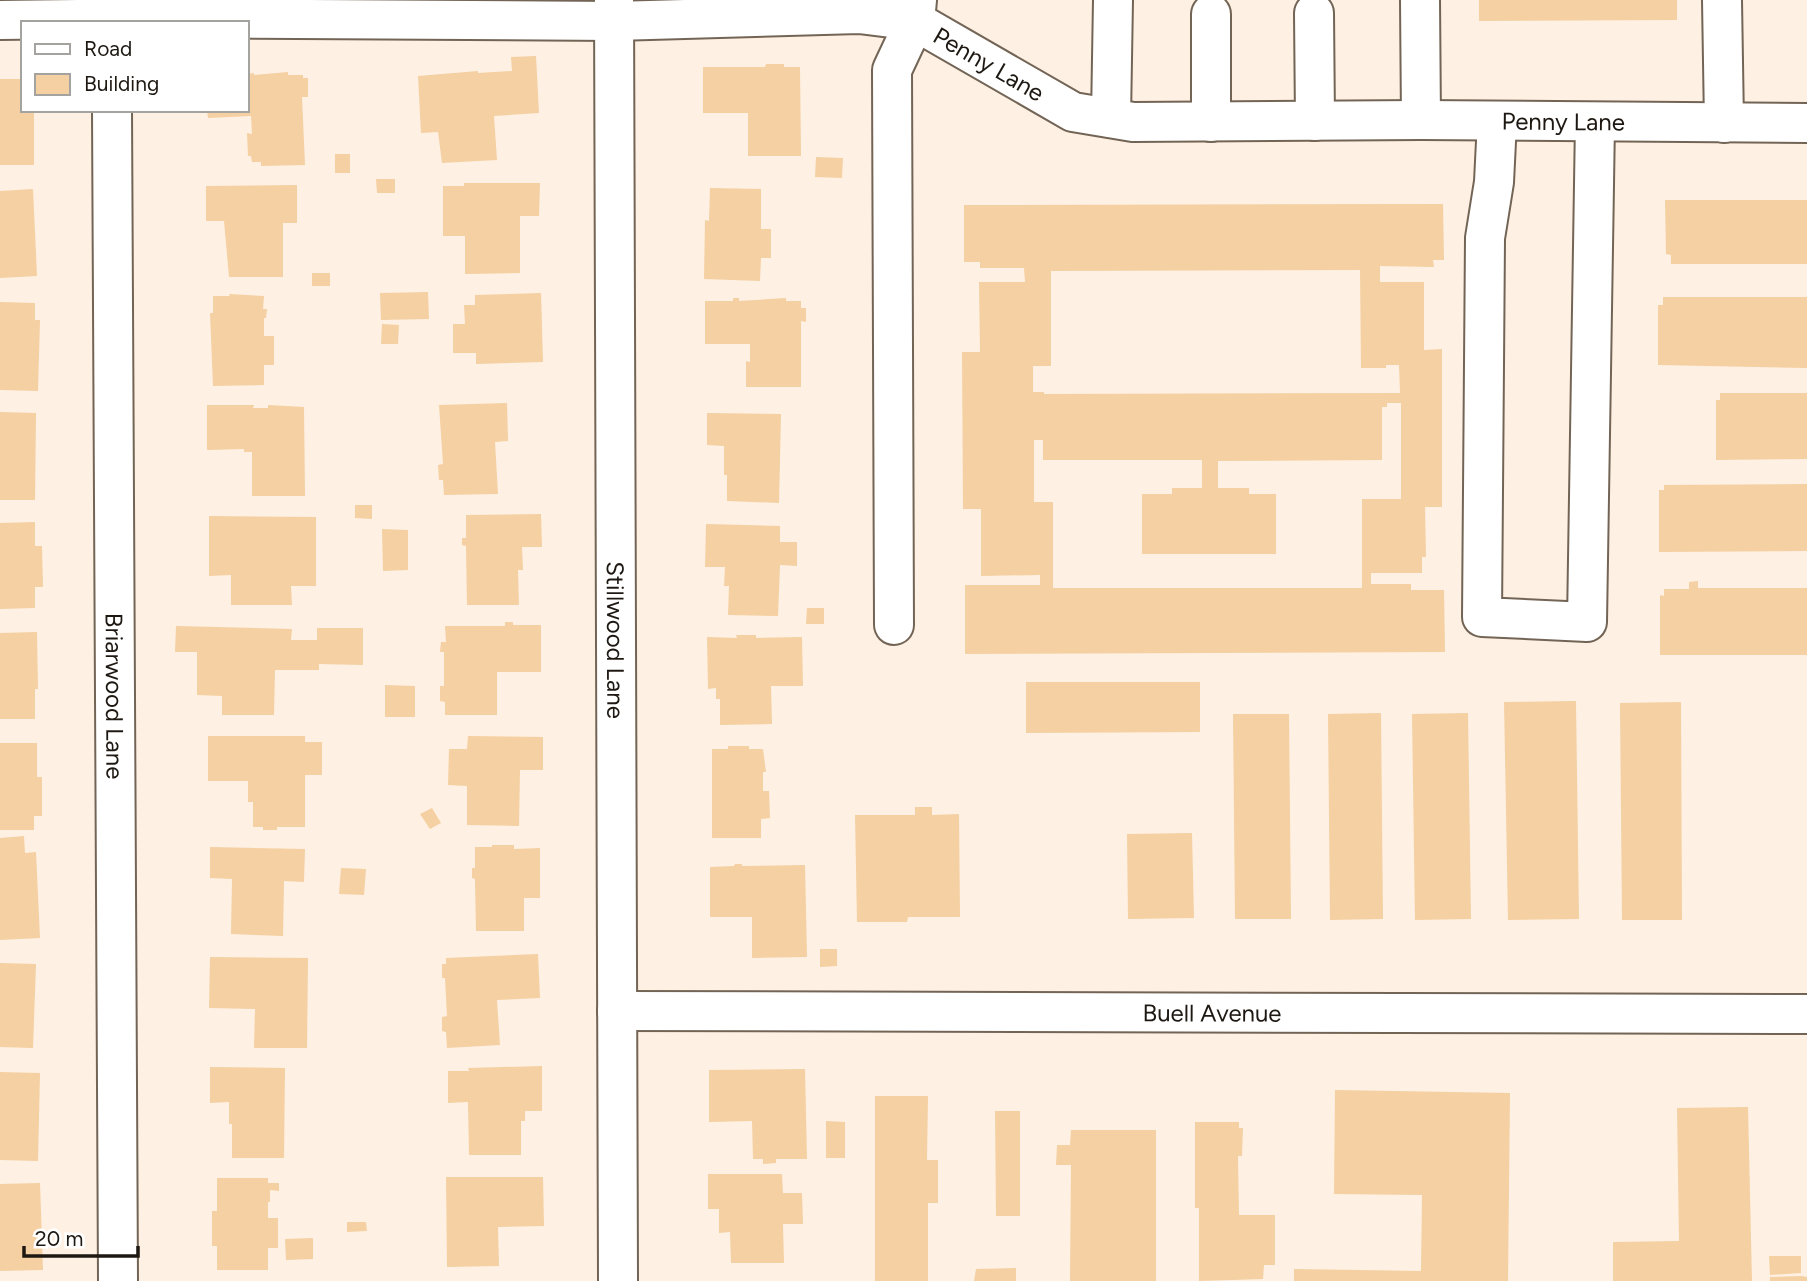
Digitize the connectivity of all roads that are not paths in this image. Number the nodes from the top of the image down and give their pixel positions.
1 (1113, 0) edge
2 (1420, 0) edge
3 (1722, 0) edge
4 (614, 10) edge
5 (916, 10) edge
6 (1314, 13) dead end
7 (112, 14) edge
8 (1211, 14) dead end
9 (0, 20) edge
10 (112, 112) edge
11 (1111, 118) junction
12 (1421, 120) junction
13 (1315, 121) junction
14 (1497, 121) junction
15 (1211, 122) junction
16 (1595, 122) junction
17 (1724, 122) junction
18 (1807, 123) edge
19 (894, 625) dead end
20 (617, 1011) junction
21 (1807, 1014) edge
22 (118, 1281) edge
23 (618, 1281) edge

1 - 11 street
2 - 12 street
3 - 17 street
4 - 5 street, Penny Lane
4 - 7 street, Penny Lane
4 - 20 street, Stillwood Lane
5 - 11 street, Penny Lane
5 - 19 street
6 - 13 street
7 - 9 street, Penny Lane
8 - 15 street
10 - 22 street, Briarwood Lane
11 - 15 street, Penny Lane
12 - 13 street, Penny Lane
12 - 14 street, Penny Lane
13 - 15 street, Penny Lane
14 - 16 street, Penny Lane
14 - 16 street
16 - 17 street, Penny Lane
17 - 18 street, Penny Lane
20 - 21 street, Buell Avenue
20 - 23 street, Stillwood Lane

